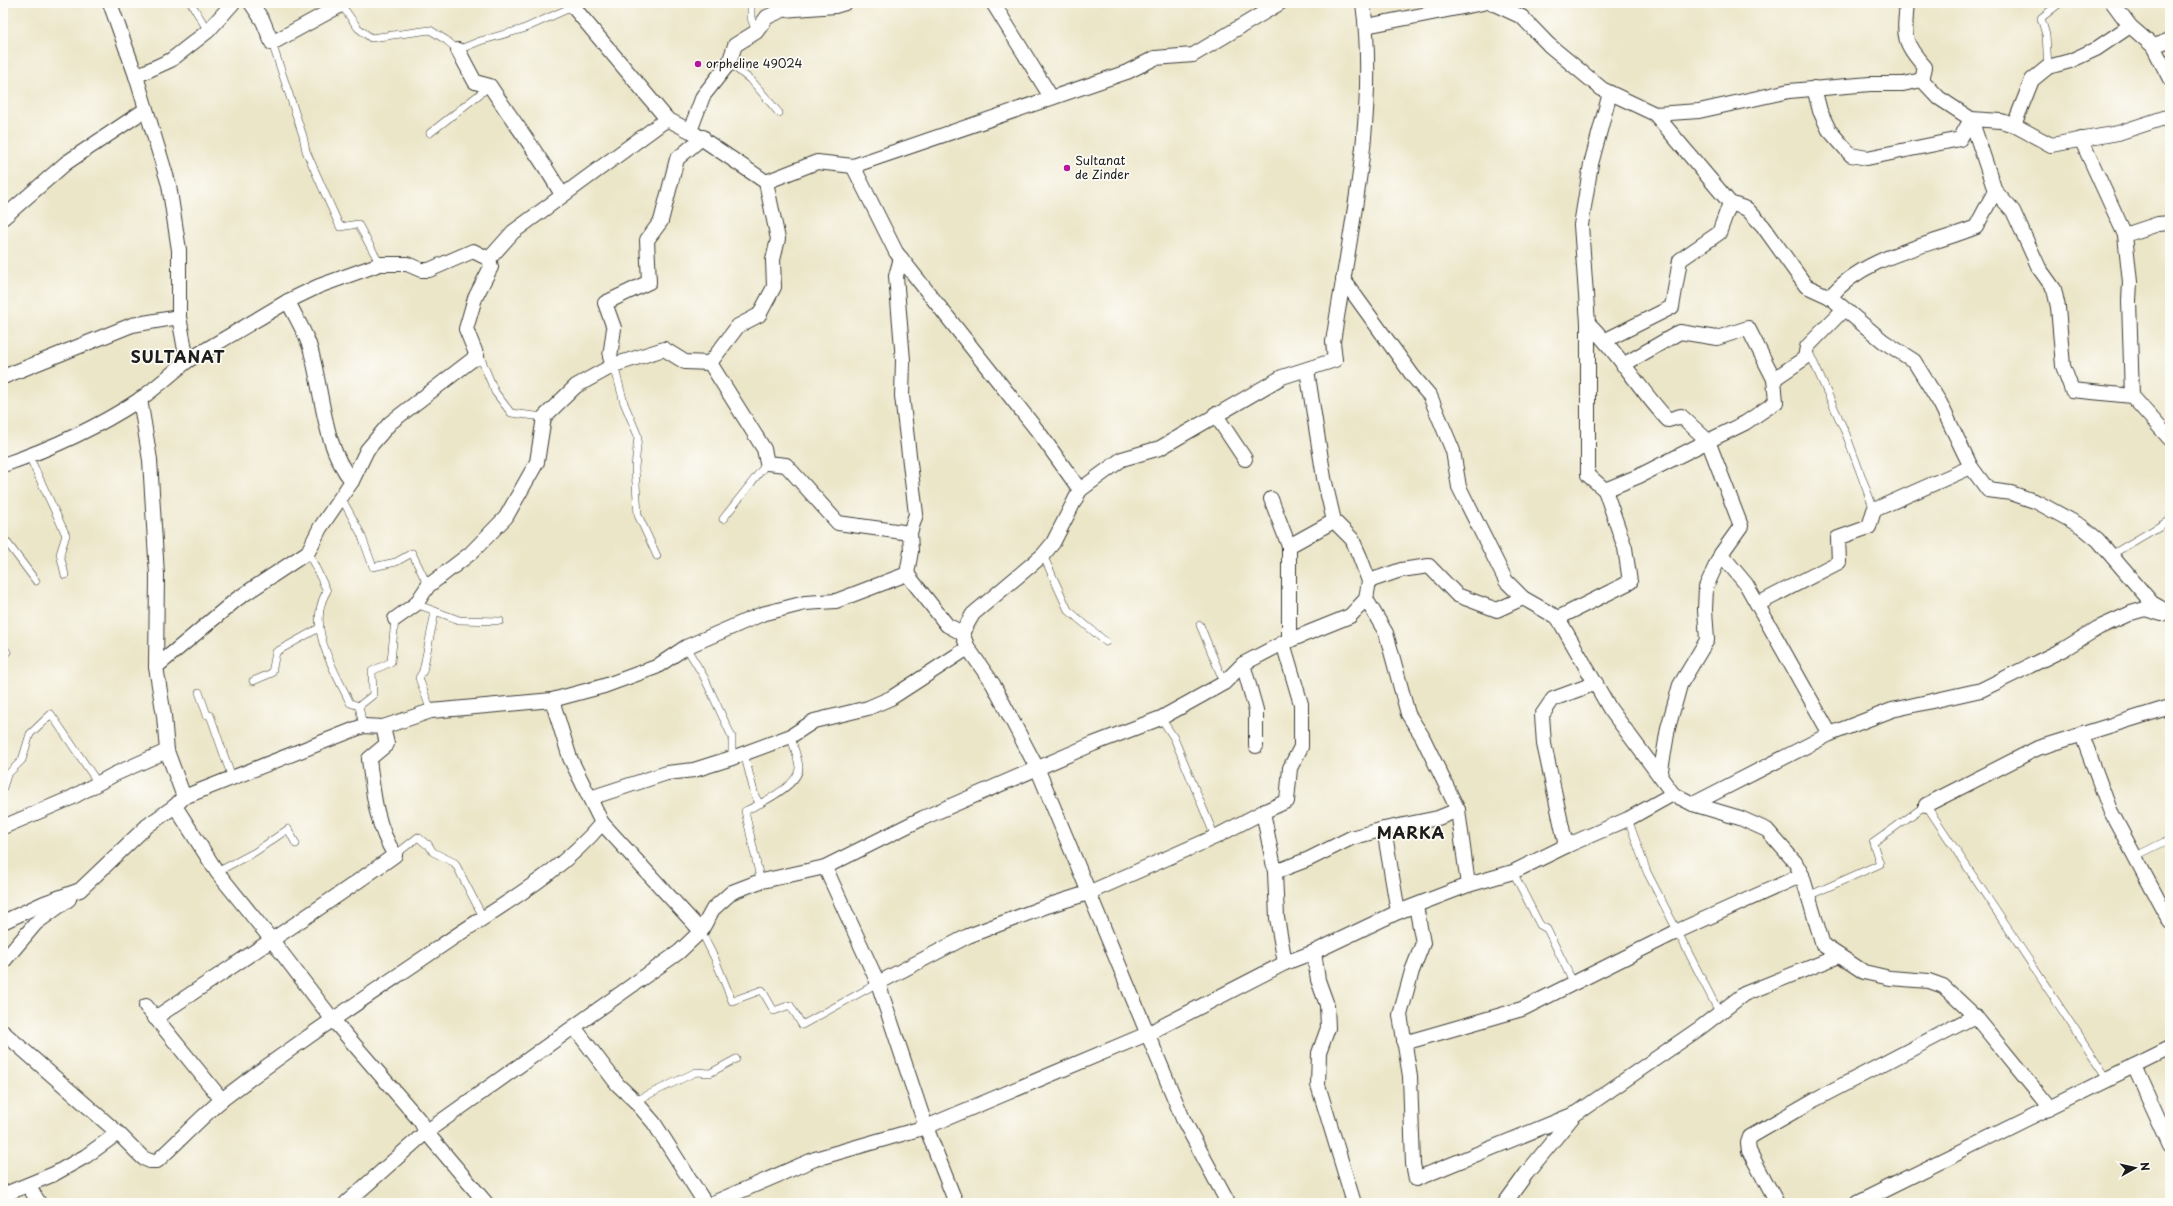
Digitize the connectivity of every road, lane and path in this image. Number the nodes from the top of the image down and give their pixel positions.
1 (110, 3) edge
2 (191, 3) edge
3 (233, 3) edge
4 (251, 3) edge
5 (751, 3) edge
6 (845, 3) edge
7 (993, 3) edge
8 (1280, 3) edge
9 (1363, 3) edge
10 (1483, 3) edge
11 (1492, 3) edge
12 (1907, 3) edge
13 (2060, 3) edge
14 (2113, 3) edge
15 (341, 4) edge
16 (574, 4) edge
17 (1366, 26) junction
18 (2130, 26) junction
19 (208, 30) junction
20 (756, 32) junction
21 (2170, 40) edge
22 (272, 43) junction
23 (2153, 46) junction
24 (458, 50) junction
25 (730, 62) junction
26 (2048, 67) junction
27 (136, 76) junction
28 (2170, 79) edge
29 (1922, 80) junction
30 (490, 86) junction
31 (1814, 88) junction
32 (1610, 93) junction
33 (1051, 97) junction
34 (145, 110) junction
35 (779, 113) dead end
36 (1654, 114) junction
37 (2170, 116) edge
38 (667, 119) junction
39 (1971, 119) junction
40 (2014, 125) junction
41 (690, 131) junction
42 (430, 133) dead end
43 (703, 137) junction
44 (2081, 139) junction
45 (853, 166) junction
46 (766, 182) junction
47 (1995, 191) junction
48 (562, 195) junction
49 (1730, 203) junction
50 (3, 218) edge
51 (2170, 223) edge
52 (2125, 235) junction
53 (901, 258) junction
54 (488, 259) junction
55 (380, 264) junction
56 (1343, 279) junction
57 (1830, 297) junction
58 (288, 301) junction
59 (1844, 309) junction
60 (179, 317) junction
61 (1588, 323) junction
62 (1606, 340) junction
63 (1807, 347) junction
64 (187, 361) junction
65 (467, 363) junction
66 (710, 363) junction
67 (614, 365) junction
68 (1623, 365) junction
69 (1307, 370) junction
70 (3, 377) edge
71 (1774, 379) junction
72 (2132, 396) junction
73 (140, 399) junction
74 (1215, 414) junction
75 (544, 417) junction
76 (2170, 439) edge
77 (1708, 441) junction
78 (29, 456) junction
79 (1245, 459) dead end
80 (767, 463) junction
81 (3, 465) edge
82 (1971, 467) junction
83 (352, 482) junction
84 (1080, 490) junction
85 (1605, 490) junction
86 (341, 497) junction
87 (1270, 499) dead end
88 (1874, 510) junction
89 (723, 519) dead end
90 (2170, 520) edge
91 (1334, 521) junction
92 (910, 533) junction
93 (3, 537) edge
94 (1289, 546) junction
95 (308, 552) junction
96 (1721, 554) junction
97 (1043, 555) junction
98 (2111, 555) junction
99 (657, 556) dead end
100 (907, 574) junction
101 (65, 575) dead end
102 (36, 581) dead end
103 (1369, 581) junction
104 (428, 586) junction
105 (1523, 598) junction
106 (1366, 599) junction
107 (416, 604) junction
108 (1758, 604) junction
109 (435, 612) junction
110 (2170, 615) edge
111 (1558, 618) junction
112 (395, 619) joint
113 (500, 622) dead end
114 (1200, 625) dead end
115 (319, 628) junction
116 (962, 633) junction
117 (1106, 642) dead end
118 (1286, 642) junction
119 (3, 647) edge
120 (686, 647) junction
121 (968, 648) junction
122 (3, 655) edge
123 (1243, 664) junction
124 (156, 667) junction
125 (253, 681) dead end
126 (1224, 683) junction
127 (1596, 683) junction
128 (199, 692) dead end
129 (552, 700) junction
130 (359, 706) junction
131 (2170, 707) edge
132 (431, 711) junction
133 (1161, 718) junction
134 (362, 726) junction
135 (383, 727) junction
136 (1830, 734) junction
137 (2082, 735) junction
138 (790, 736) junction
139 (1256, 746) dead end
140 (167, 751) junction
141 (738, 756) junction
142 (1038, 770) junction
143 (1660, 776) junction
144 (232, 778) junction
145 (98, 783) junction
146 (3, 788) edge
147 (1673, 794) junction
148 (590, 798) junction
149 (179, 801) junction
150 (760, 804) junction
151 (1693, 804) junction
152 (1926, 805) junction
153 (1458, 810) junction
154 (1264, 812) junction
155 (1628, 819) junction
156 (602, 824) junction
157 (3, 827) edge
158 (1384, 828) junction
159 (1215, 837) junction
160 (2170, 839) edge
161 (296, 844) dead end
162 (1566, 846) junction
163 (395, 855) junction
164 (2134, 857) junction
165 (824, 867) junction
166 (217, 872) junction
167 (1275, 872) junction
168 (1513, 872) junction
169 (1802, 875) junction
170 (758, 882) junction
171 (1468, 885) junction
172 (80, 890) junction
173 (1088, 893) junction
174 (1808, 896) junction
175 (1416, 906) junction
176 (1398, 912) junction
177 (483, 917) junction
178 (3, 922) edge
179 (2170, 922) edge
180 (701, 931) junction
181 (1678, 931) junction
182 (271, 939) junction
183 (1314, 952) junction
184 (1839, 956) junction
185 (3, 962) edge
186 (1285, 963) junction
187 (1573, 982) junction
188 (878, 983) junction
189 (146, 1006) dead end
190 (1719, 1012) junction
191 (1975, 1016) junction
192 (155, 1018) junction
193 (333, 1020) junction
194 (574, 1026) junction
195 (3, 1032) edge
196 (1147, 1034) junction
197 (1404, 1043) junction
198 (2170, 1048) edge
199 (736, 1059) dead end
200 (2134, 1066) junction
201 (2108, 1078) junction
202 (222, 1100) junction
203 (635, 1101) junction
204 (2050, 1108) junction
205 (1577, 1112) junction
206 (926, 1127) junction
207 (426, 1132) junction
208 (118, 1133) junction
209 (2170, 1145) edge
210 (28, 1185) junction
211 (3, 1194) edge
212 (39, 1203) edge
213 (346, 1203) edge
214 (486, 1203) edge
215 (705, 1203) edge
216 (713, 1203) edge
217 (956, 1203) edge
218 (1228, 1203) edge
219 (1354, 1203) edge
220 (1505, 1203) edge
221 (1777, 1203) edge
222 (1857, 1203) edge

1 - 27 street
2 - 19 lane
3 - 19 street
4 - 22 street
5 - 20 lane
6 - 20 street
7 - 33 street
8 - 33 street
9 - 17 street
10 - 17 street
11 - 32 street
12 - 29 street
13 - 26 lane
14 - 18 street
15 - 22 street
15 - 24 lane
16 - 24 lane
16 - 38 street
17 - 56 street
18 - 23 street
18 - 26 street
19 - 27 street
20 - 25 street
21 - 23 street
22 - 55 lane
23 - 28 street
24 - 30 street
25 - 35 lane
25 - 41 street
26 - 40 street
27 - 34 street
29 - 31 street
29 - 39 street
30 - 42 lane
30 - 48 street
31 - 36 street
31 - 39 street
32 - 36 street
32 - 61 street
33 - 45 street
34 - 50 street
34 - 60 street
36 - 49 street
37 - 44 street
38 - 41 street
38 - 48 street
39 - 40 street
39 - 47 street
40 - 44 street
41 - 43 street
43 - 46 street
43 - 67 street
44 - 52 street
45 - 46 street
45 - 53 street
46 - 66 street
47 - 57 street
47 - 72 street
48 - 54 street
49 - 57 street
49 - 62 street
51 - 52 street
52 - 72 street
53 - 84 street
53 - 92 street
54 - 55 street
54 - 65 street
55 - 58 street
56 - 69 street
56 - 105 street
57 - 59 street
58 - 64 street
58 - 83 street
59 - 63 street
59 - 82 street
60 - 64 street
60 - 70 street
61 - 62 street
61 - 85 street
62 - 68 street
63 - 71 street
63 - 88 lane
64 - 73 street
65 - 75 lane
65 - 83 street
66 - 67 street
66 - 80 street
67 - 75 street
67 - 99 lane
68 - 71 street
68 - 77 street
69 - 74 street
69 - 91 street
71 - 77 street
72 - 76 street
73 - 78 street
73 - 124 street
74 - 79 street
74 - 84 street
75 - 104 street
77 - 85 street
77 - 96 street
78 - 81 street
78 - 101 lane
80 - 89 lane
80 - 92 street
82 - 88 street
82 - 98 street
83 - 86 street
84 - 97 street
85 - 111 street
86 - 95 street
86 - 104 lane
87 - 94 street
88 - 108 street
90 - 98 lane
91 - 94 street
91 - 103 street
92 - 100 street
93 - 102 lane
94 - 118 street
95 - 115 lane
95 - 124 street
96 - 108 street
96 - 143 street
97 - 116 street
97 - 117 lane
98 - 110 street
100 - 116 street
100 - 120 street
103 - 105 street
103 - 106 street
104 - 107 street
105 - 111 street
106 - 118 street
106 - 153 street
107 - 109 lane
107 - 112 street
108 - 136 street
109 - 113 lane
109 - 132 lane
110 - 136 street
111 - 127 street
112 - 130 lane
114 - 126 lane
115 - 125 lane
115 - 130 lane
116 - 121 street
118 - 123 street
118 - 154 street
119 - 122 lane
120 - 129 street
120 - 141 lane
121 - 138 street
121 - 142 street
123 - 126 street
123 - 139 street
124 - 140 street
126 - 133 street
127 - 143 street
127 - 162 street
128 - 144 lane
129 - 132 street
129 - 148 street
130 - 134 lane
131 - 137 street
132 - 135 street
133 - 142 street
133 - 159 lane
134 - 135 street
134 - 144 street
135 - 163 street
136 - 151 street
137 - 152 street
137 - 164 street
138 - 141 street
138 - 150 lane
140 - 145 street
140 - 149 street
141 - 148 street
141 - 150 lane
142 - 165 street
142 - 173 street
143 - 147 street
144 - 149 street
145 - 146 lane
145 - 157 street
147 - 151 street
147 - 155 street
148 - 156 street
149 - 166 street
149 - 172 street
150 - 170 lane
151 - 169 street
152 - 174 lane
152 - 201 lane
153 - 158 street
153 - 171 street
154 - 159 street
154 - 167 street
155 - 162 street
155 - 181 lane
156 - 177 street
156 - 180 street
158 - 167 street
158 - 176 street
159 - 173 street
160 - 164 lane
161 - 166 lane
162 - 168 street
163 - 177 lane
163 - 182 street
164 - 179 street
165 - 170 street
165 - 188 street
166 - 182 street
167 - 186 street
168 - 171 street
168 - 187 lane
169 - 174 street
169 - 181 street
170 - 180 street
171 - 175 street
172 - 178 street
172 - 185 street
173 - 188 street
173 - 196 street
174 - 184 street
175 - 176 street
175 - 197 street
176 - 183 street
177 - 193 street
180 - 188 lane
180 - 194 street
181 - 187 street
181 - 190 lane
182 - 192 street
182 - 193 street
183 - 186 street
183 - 219 street
184 - 190 street
184 - 191 street
186 - 196 street
187 - 197 street
188 - 206 street
189 - 192 street
190 - 205 street
191 - 204 street
191 - 221 street
192 - 202 street
193 - 202 street
193 - 207 street
194 - 203 street
194 - 207 street
195 - 208 street
196 - 206 street
196 - 218 street
197 - 205 street
198 - 200 street
199 - 203 lane
200 - 201 street
200 - 209 street
201 - 204 street
202 - 208 street
203 - 215 street
204 - 222 street
205 - 220 street
206 - 216 street
206 - 217 street
207 - 213 street
207 - 214 street
208 - 210 street
210 - 211 street
210 - 212 street

